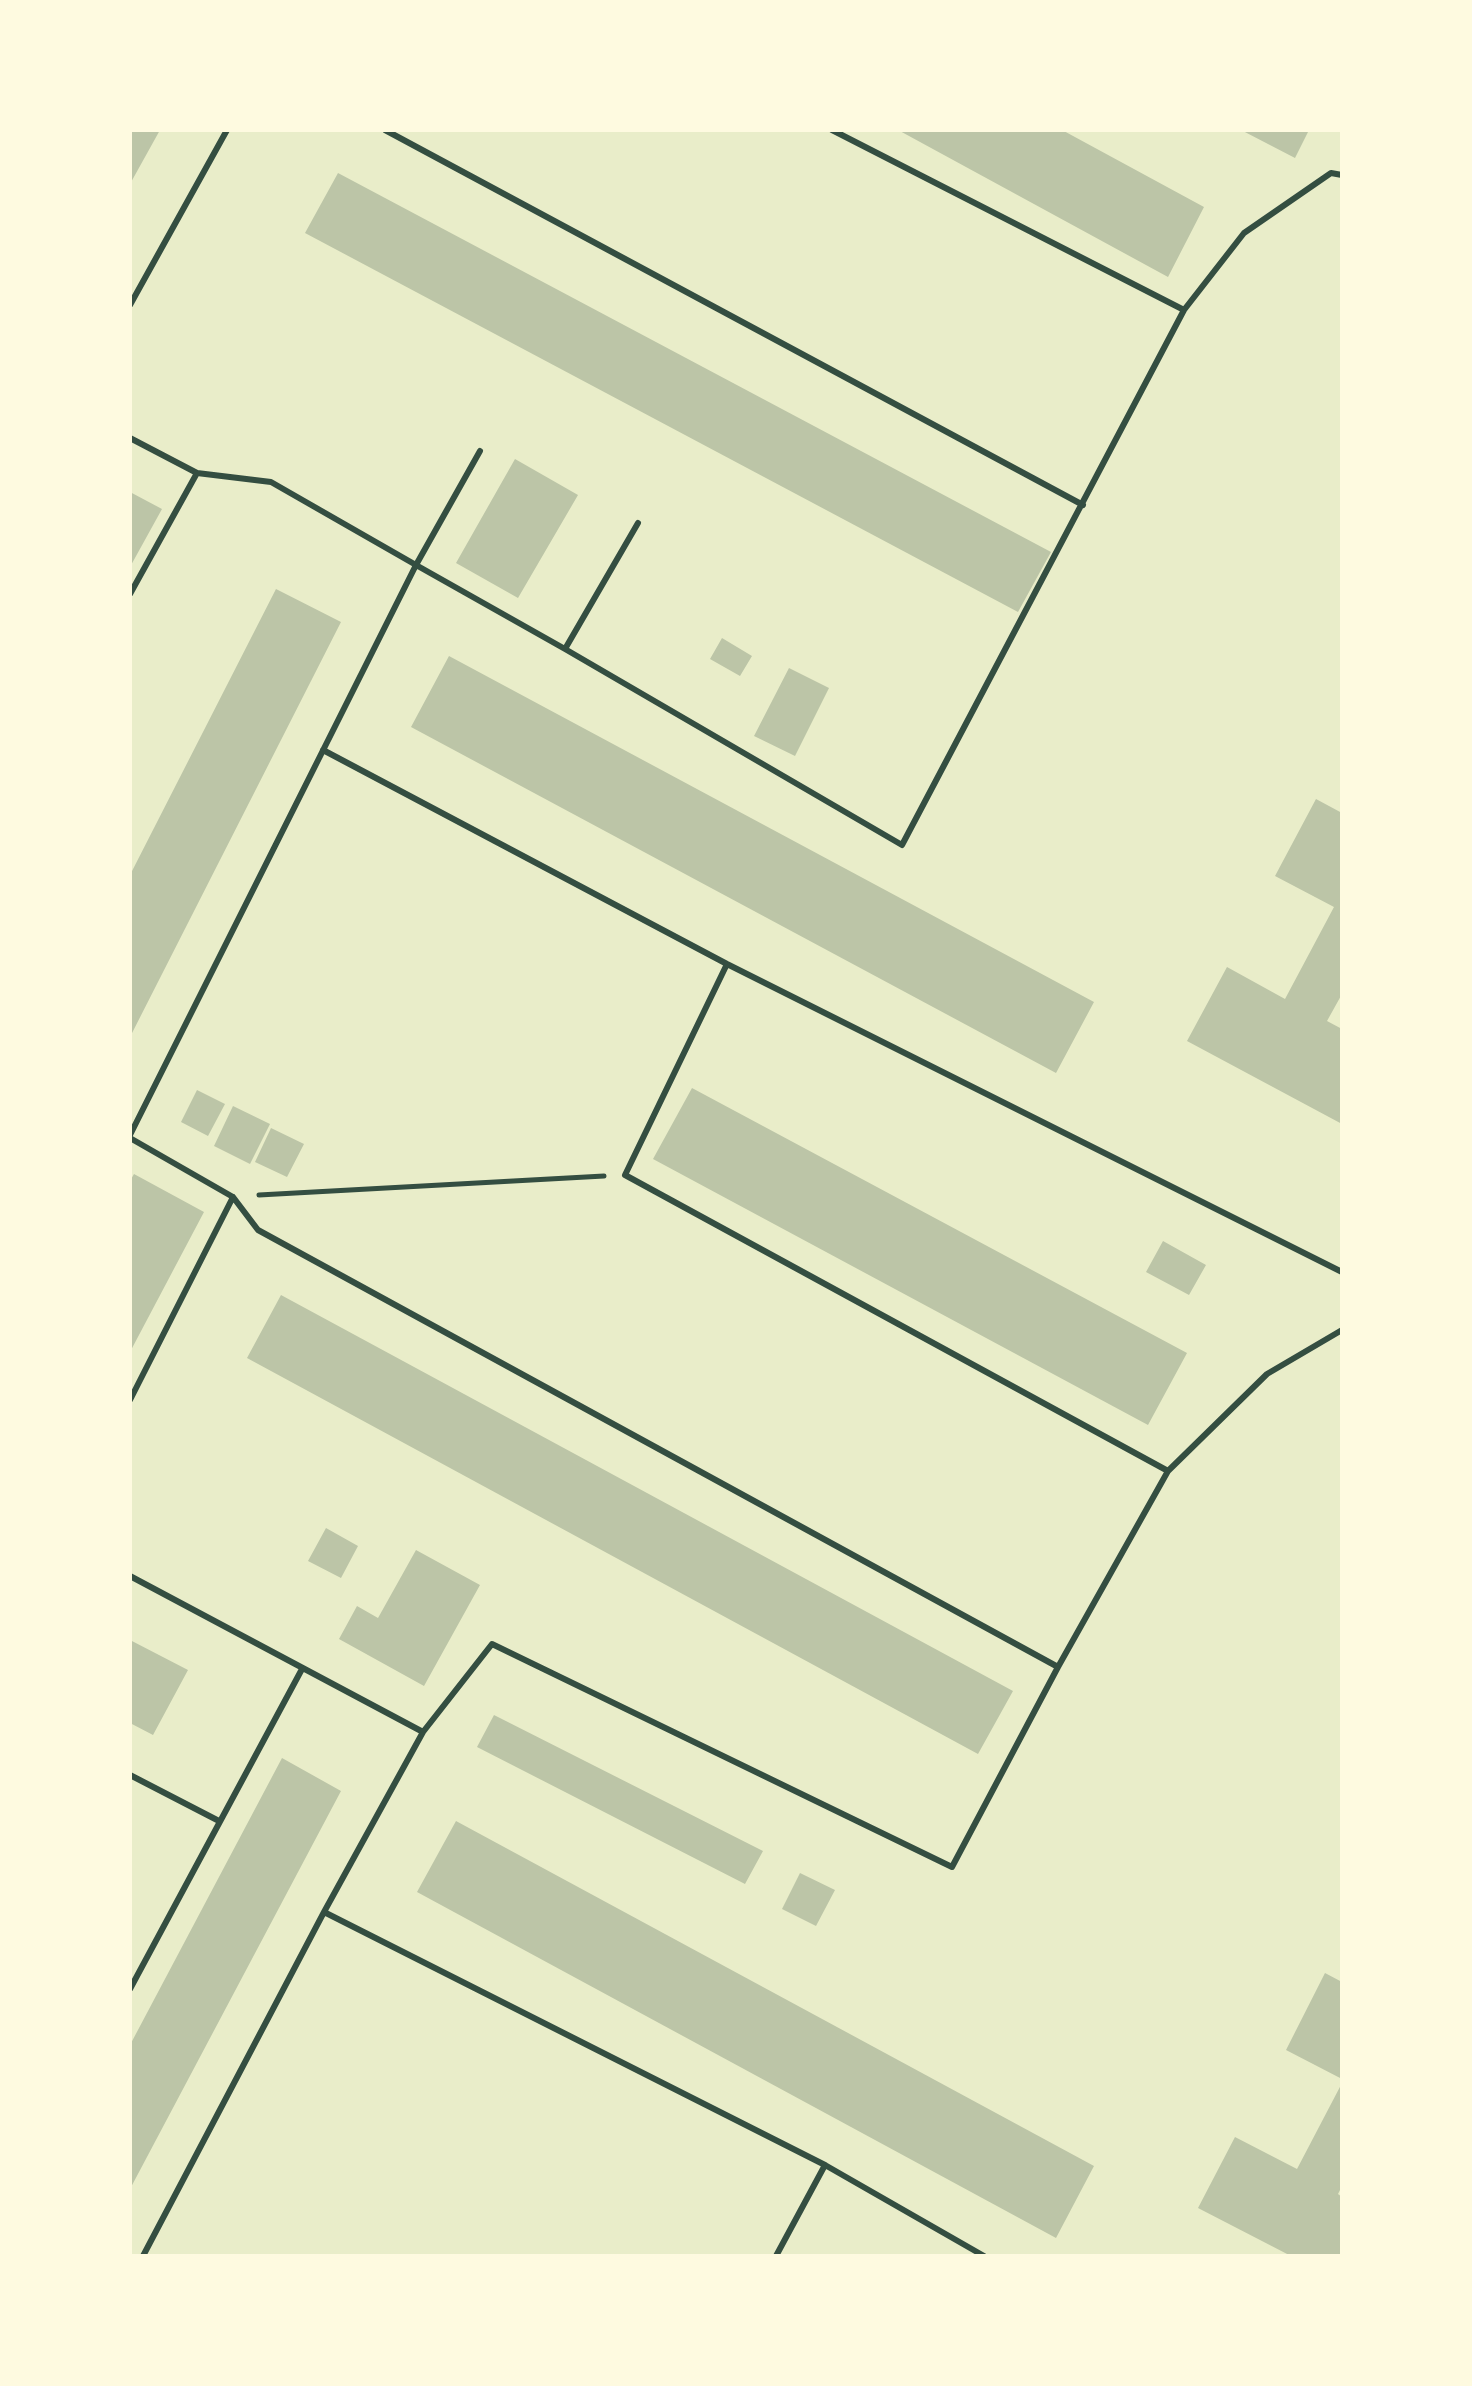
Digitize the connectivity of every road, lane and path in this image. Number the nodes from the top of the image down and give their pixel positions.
1 (227, 130) edge
2 (385, 130) edge
3 (832, 130) edge
4 (1342, 175) edge
5 (130, 305) edge
6 (1184, 310) junction
7 (130, 438) edge
8 (480, 451) dead end
9 (197, 473) junction
10 (1083, 505) junction
11 (638, 523) dead end
12 (416, 565) junction
13 (130, 594) edge
14 (565, 649) junction
15 (323, 750) junction
16 (727, 964) junction
17 (130, 1136) edge
18 (625, 1175) junction
19 (233, 1197) junction
20 (1342, 1272) edge
21 (1342, 1330) edge
22 (130, 1400) edge
23 (1168, 1471) junction
24 (130, 1576) edge
25 (1058, 1667) junction
26 (302, 1669) junction
27 (423, 1732) junction
28 (130, 1775) edge
29 (219, 1821) junction
30 (324, 1912) junction
31 (130, 1989) edge
32 (825, 2165) junction
33 (143, 2256) edge
34 (776, 2256) edge
35 (984, 2256) edge

1 - 5 lane
2 - 10 lane
3 - 6 lane
4 - 6 lane
6 - 10 lane
7 - 9 lane
8 - 12 lane
9 - 12 lane
9 - 13 lane
10 - 14 lane
11 - 14 lane
12 - 14 lane
12 - 15 lane
15 - 16 lane
15 - 17 lane
16 - 18 lane
16 - 20 lane
17 - 19 lane
18 - 19 path
18 - 23 lane
19 - 22 lane
19 - 25 lane
21 - 23 lane
23 - 25 lane
24 - 26 lane
25 - 27 lane
26 - 27 lane
26 - 29 lane
27 - 30 lane
28 - 29 lane
29 - 31 lane
30 - 32 lane
30 - 33 lane
32 - 34 lane
32 - 35 lane

